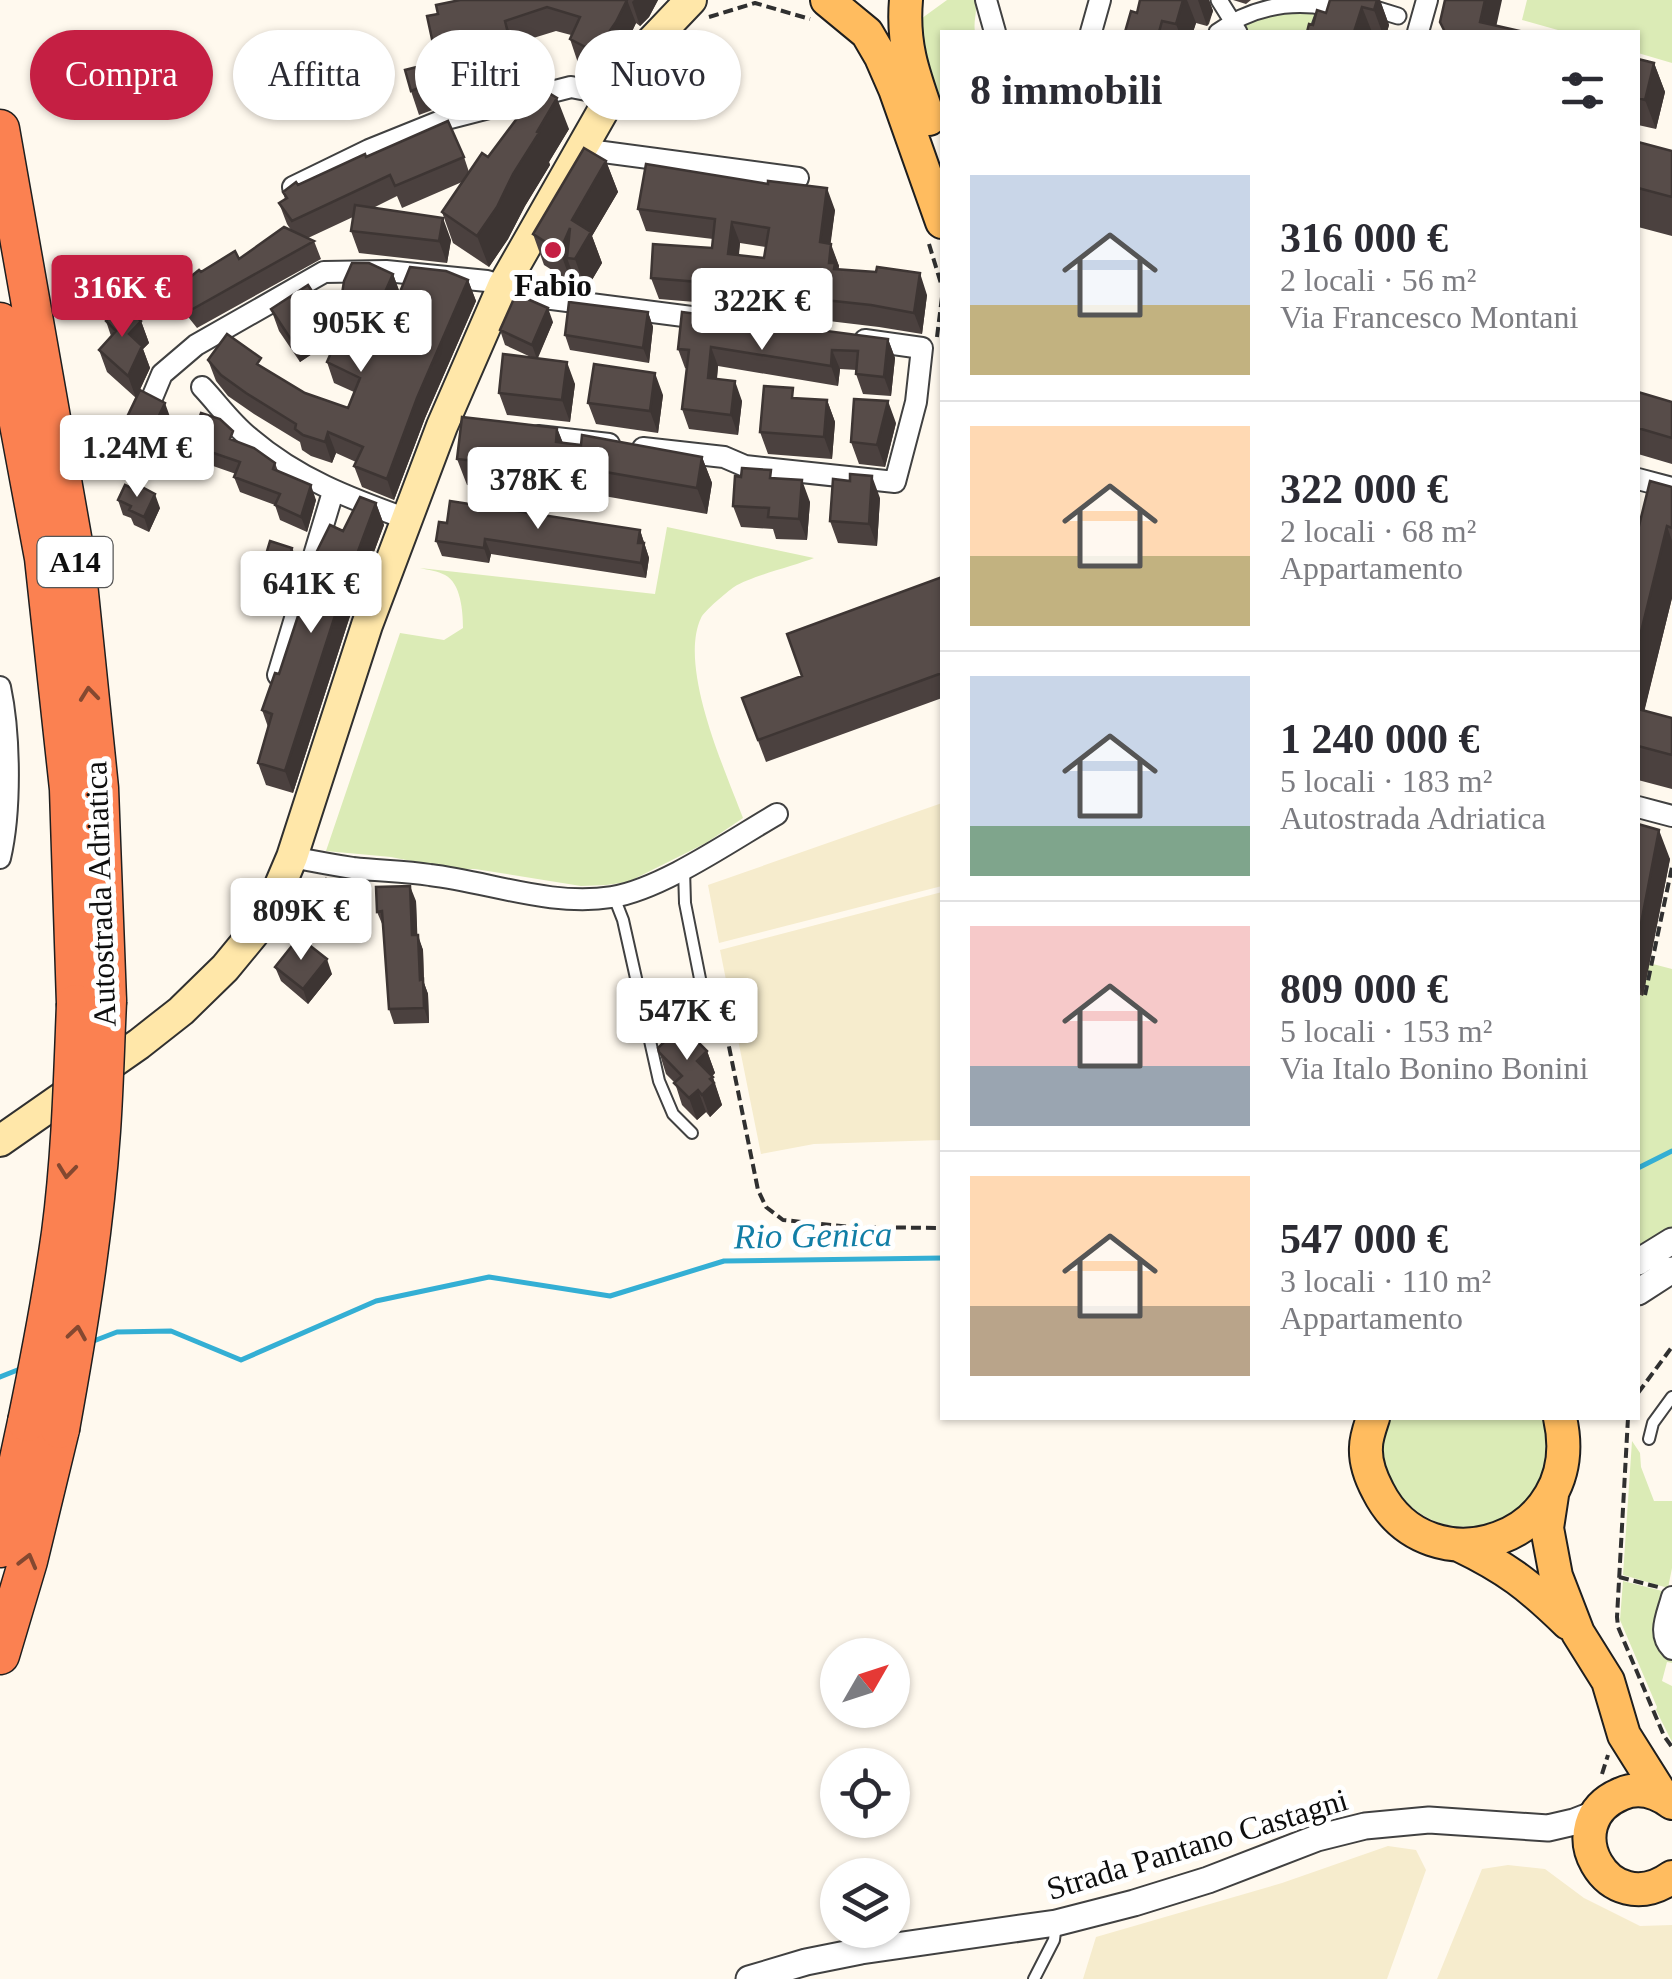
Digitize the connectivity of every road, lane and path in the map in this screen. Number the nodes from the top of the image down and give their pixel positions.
1 (906, 0) edge
2 (986, 0) edge
3 (1100, 0) edge
4 (1220, 0) edge
5 (1426, 0) edge
6 (1338, 2) edge
7 (690, 5) edge
8 (823, 5) edge
9 (1398, 16) dead end
10 (1235, 27) edge
11 (663, 30) edge
12 (995, 30) edge
13 (1092, 30) edge
14 (1319, 30) edge
15 (1418, 30) edge
16 (575, 88) edge
17 (597, 120) edge
18 (0, 129) edge
19 (581, 148) junction
20 (940, 150) edge
21 (798, 178) dead end
22 (293, 188) edge
23 (940, 216) edge
24 (503, 286) junction
25 (940, 313) edge
26 (0, 322) edge
27 (728, 322) edge
28 (844, 337) edge
29 (922, 348) junction
30 (202, 387) dead end
31 (152, 398) edge
32 (517, 434) edge
33 (1640, 480) edge
34 (1672, 488) edge
35 (332, 492) junction
36 (407, 519) junction
37 (278, 675) edge
38 (0, 687) edge
39 (1640, 808) edge
40 (777, 814) dead end
41 (1672, 816) edge
42 (292, 857) junction
43 (0, 858) edge
44 (1672, 867) edge
45 (684, 868) junction
46 (614, 897) junction
47 (1645, 995) dead end
48 (91, 1002) junction
49 (723, 1016) dead end
50 (708, 1018) dead end
51 (692, 1133) dead end
52 (0, 1140) edge
53 (940, 1228) edge
54 (1672, 1241) edge
55 (1640, 1261) edge
56 (1672, 1270) edge
57 (1640, 1291) edge
58 (1672, 1346) edge
59 (1640, 1390) edge
60 (1672, 1396) edge
61 (1372, 1420) edge
62 (1560, 1420) edge
63 (1628, 1420) edge
64 (43, 1425) junction
65 (1649, 1438) dead end
66 (1552, 1495) junction
67 (1459, 1545) junction
68 (0, 1548) edge
69 (1619, 1577) junction
70 (1672, 1594) edge
71 (1578, 1633) junction
72 (1672, 1650) edge
73 (0, 1655) edge
74 (1624, 1735) junction
75 (1672, 1746) edge
76 (1668, 1800) edge
77 (1606, 1804) junction
78 (1548, 1828) junction
79 (1593, 1860) junction
80 (1672, 1877) edge
81 (1056, 1923) junction
82 (749, 1979) edge
83 (1034, 1979) edge

1 - 20 main road
2 - 12 street
3 - 13 street
4 - 10 street
5 - 15 street
6 - 9 street
6 - 10 street
6 - 14 street
7 - 8 path
7 - 11 main road
8 - 23 main road
16 - 22 street
17 - 19 main road
48 -> 18 highway, Autostrada Adriatica / A14
19 - 21 street
19 - 24 main road
24 - 27 street
24 - 31 street
24 - 36 main road
25 - 29 path
26 - 48 highway, Autostrada Adriatica / A14
28 - 29 street
29 - 32 street
30 - 35 street
33 - 34 street
35 - 36 street
35 - 37 street
36 - 42 main road
38 - 43 street
39 - 41 street
40 - 45 street
42 - 46 street
42 - 52 main road
44 - 47 path
45 - 46 street
45 - 50 lane
46 - 51 lane
48 - 64 highway, Autostrada Adriatica / A14, bridge
49 - 53 path
54 - 55 street
56 - 57 street
58 - 59 path
60 - 65 lane
61 - 67 main road
62 - 66 main road
63 - 69 path
64 - 68 highway, Autostrada Adriatica / A14
73 -> 64 highway, Autostrada Adriatica / A14
66 - 67 main road
66 - 71 main road
67 - 71 main road
69 - 70 path
69 - 75 path
70 - 72 street
71 - 74 main road
74 - 76 main road
74 - 77 main road
76 - 77 main road
77 - 78 street, Strada Pantano Castagni
77 - 79 main road
78 - 79 street
78 - 81 street, Strada Pantano Castagni
79 - 80 main road
81 - 82 street, Strada Pantano Castagni
81 - 83 lane

